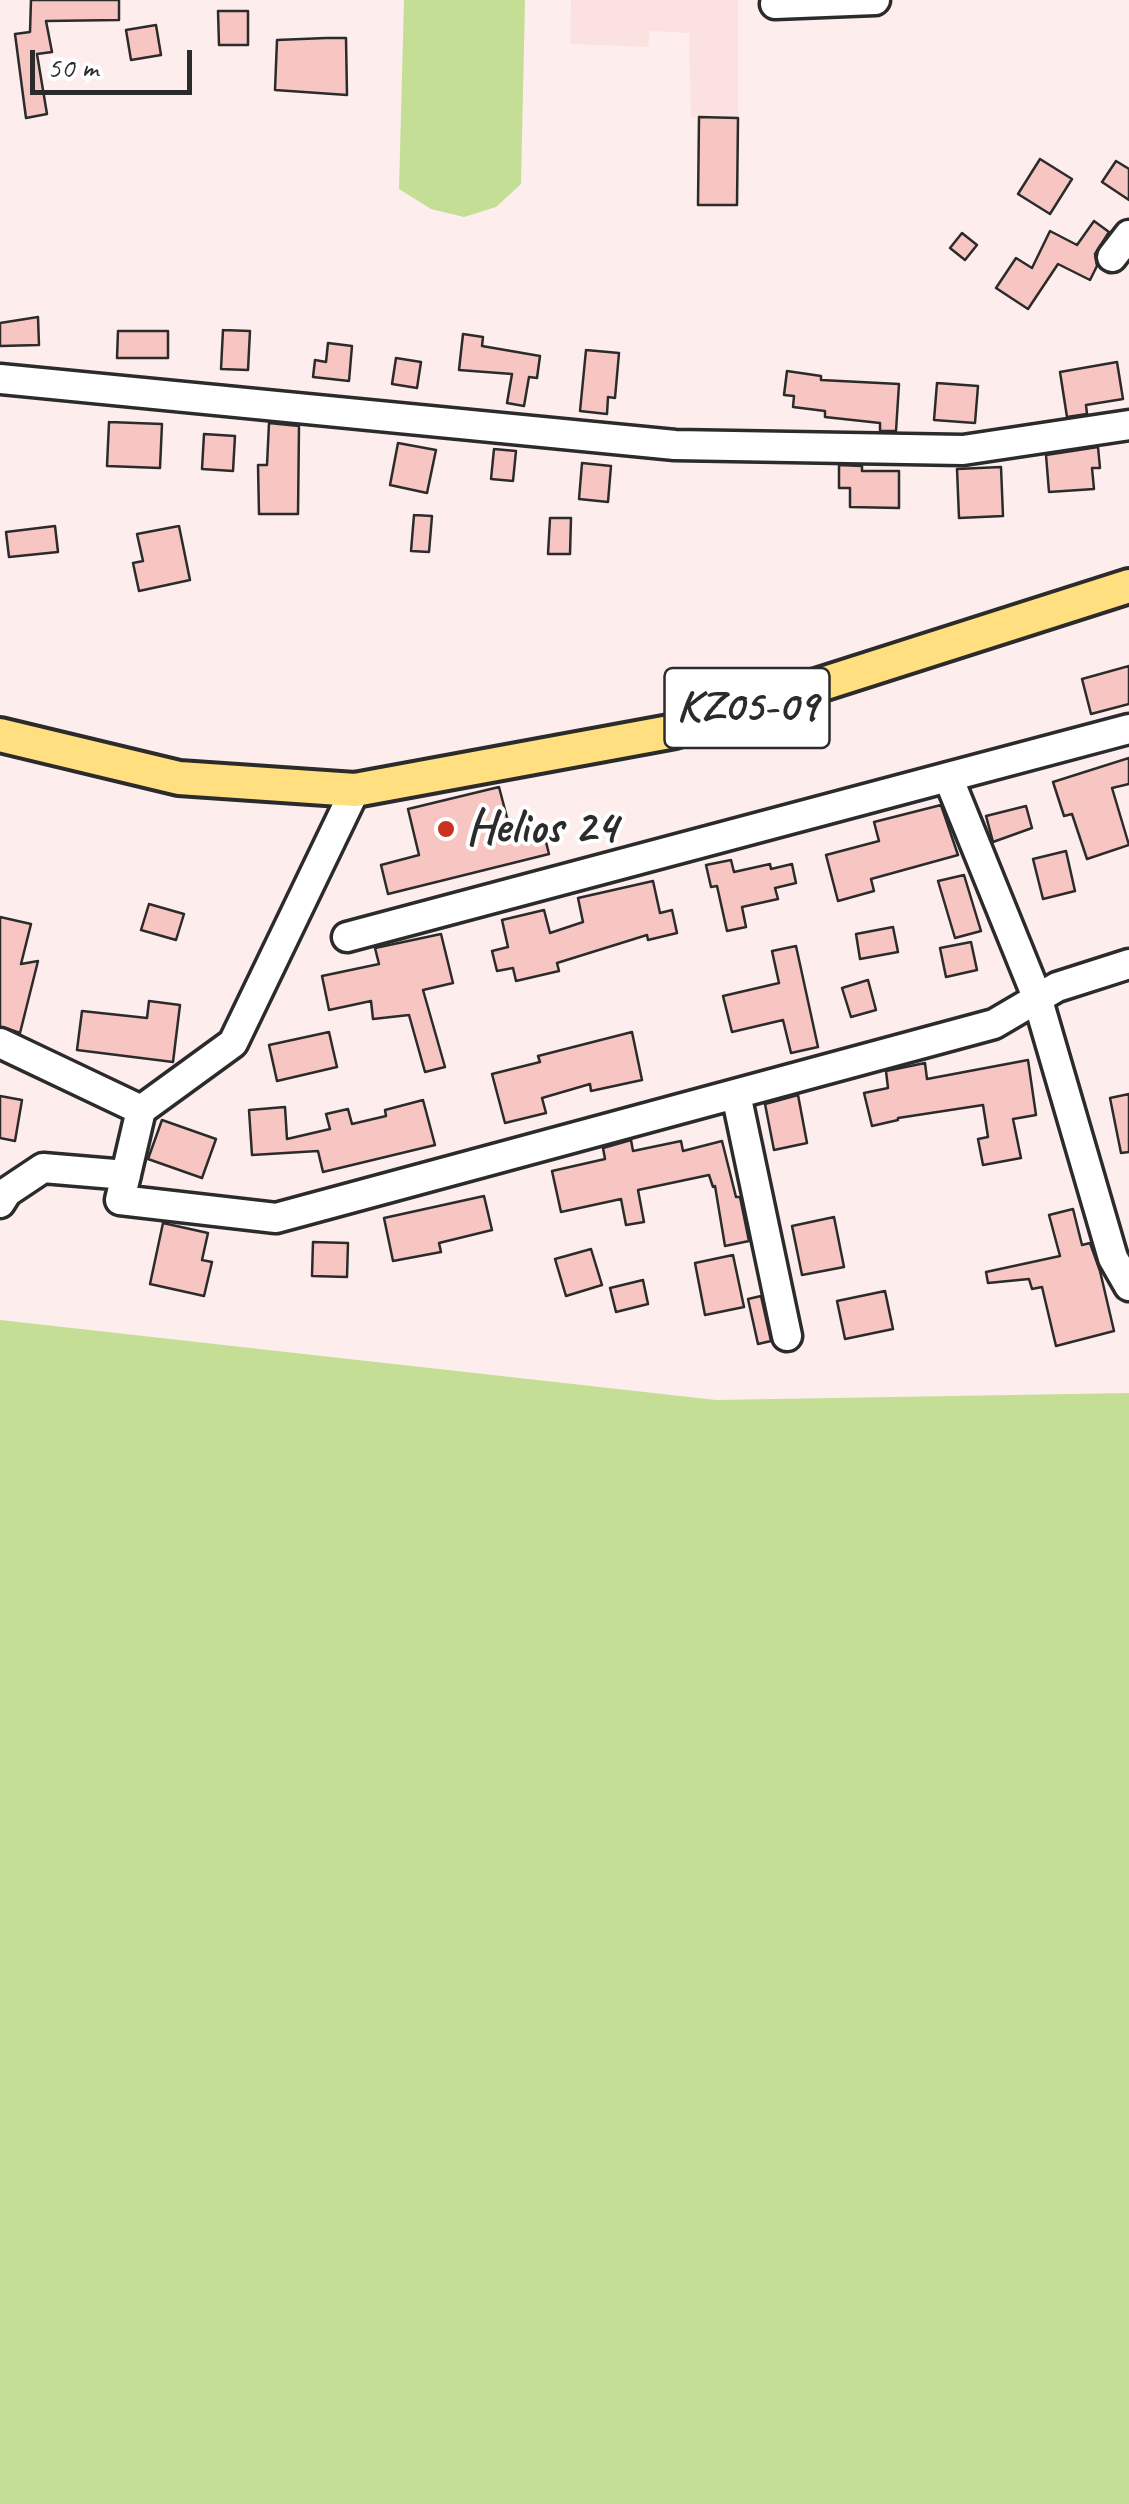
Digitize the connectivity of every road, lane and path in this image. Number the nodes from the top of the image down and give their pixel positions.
1 (875, 0) edge
2 (776, 4) dead end
3 (0, 379) edge
4 (1129, 424) edge
5 (1129, 586) edge
6 (1129, 729) edge
7 (0, 734) edge
8 (948, 777) junction
9 (355, 790) junction
10 (346, 936) dead end
11 (1129, 964) edge
12 (1036, 997) junction
13 (0, 1043) edge
14 (736, 1094) junction
15 (141, 1110) junction
16 (126, 1175) junction
17 (0, 1203) edge
18 (1129, 1286) edge
19 (788, 1336) dead end

1 - 2 street
3 - 4 street
5 - 9 main road, KZ05-09
6 - 8 street
7 - 9 main road, KZ05-09
8 - 10 street
8 - 12 street
9 - 15 street
11 - 12 street
12 - 14 street
12 - 18 street
13 - 15 street
14 - 16 street
14 - 19 street
15 - 16 street
16 - 17 street

